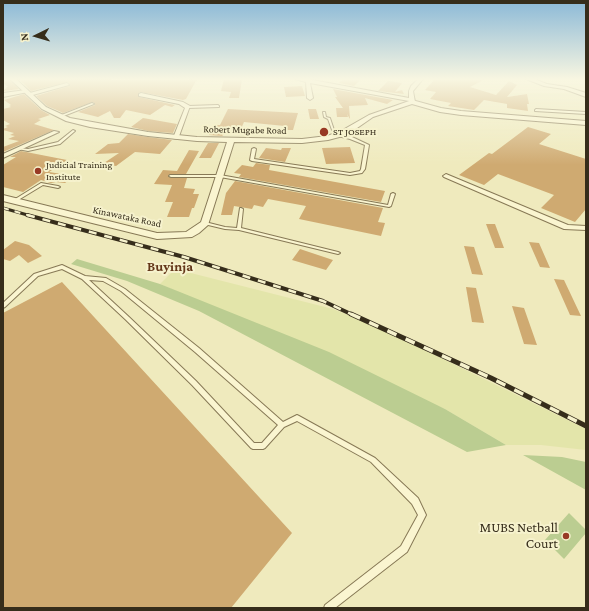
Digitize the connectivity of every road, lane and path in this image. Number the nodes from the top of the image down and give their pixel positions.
1 (188, 107) edge
2 (43, 108) edge
3 (83, 108) edge
4 (394, 108) edge
5 (432, 108) edge
6 (536, 110) dead end
7 (324, 113) dead end
8 (586, 113) edge
9 (60, 116) junction
10 (586, 123) edge
11 (74, 131) dead end
12 (56, 132) dead end
13 (339, 135) junction
14 (176, 138) junction
15 (231, 141) junction
16 (254, 148) dead end
17 (20, 149) junction
18 (3, 156) edge
19 (171, 176) dead end
20 (220, 176) junction
21 (446, 176) dead end
22 (58, 187) dead end
23 (393, 194) dead end
24 (3, 198) edge
25 (14, 201) junction
26 (242, 209) dead end
27 (205, 223) junction
28 (586, 228) edge
29 (239, 229) junction
30 (338, 253) dead end
31 (84, 278) junction
32 (3, 306) edge
33 (282, 425) junction
34 (328, 608) edge

1 - 14 street
2 - 9 street, Robert Mugabe Road
3 - 9 lane
4 - 13 street, Robert Mugabe Road
5 - 10 street
6 - 8 lane
7 - 13 lane
9 - 14 street, Robert Mugabe Road
11 - 17 lane
12 - 17 street
13 - 15 street, Robert Mugabe Road
13 - 16 lane
14 - 15 street, Robert Mugabe Road
15 - 20 street
17 - 18 street
19 - 20 lane
20 - 23 lane
20 - 27 street
21 - 28 street
22 - 25 lane
24 - 25 street, Kinawataka Road
25 - 27 street, Kinawataka Road
26 - 29 lane
27 - 29 lane
29 - 30 lane
31 - 32 lane
31 - 33 lane
31 - 33 lane
33 - 34 lane

